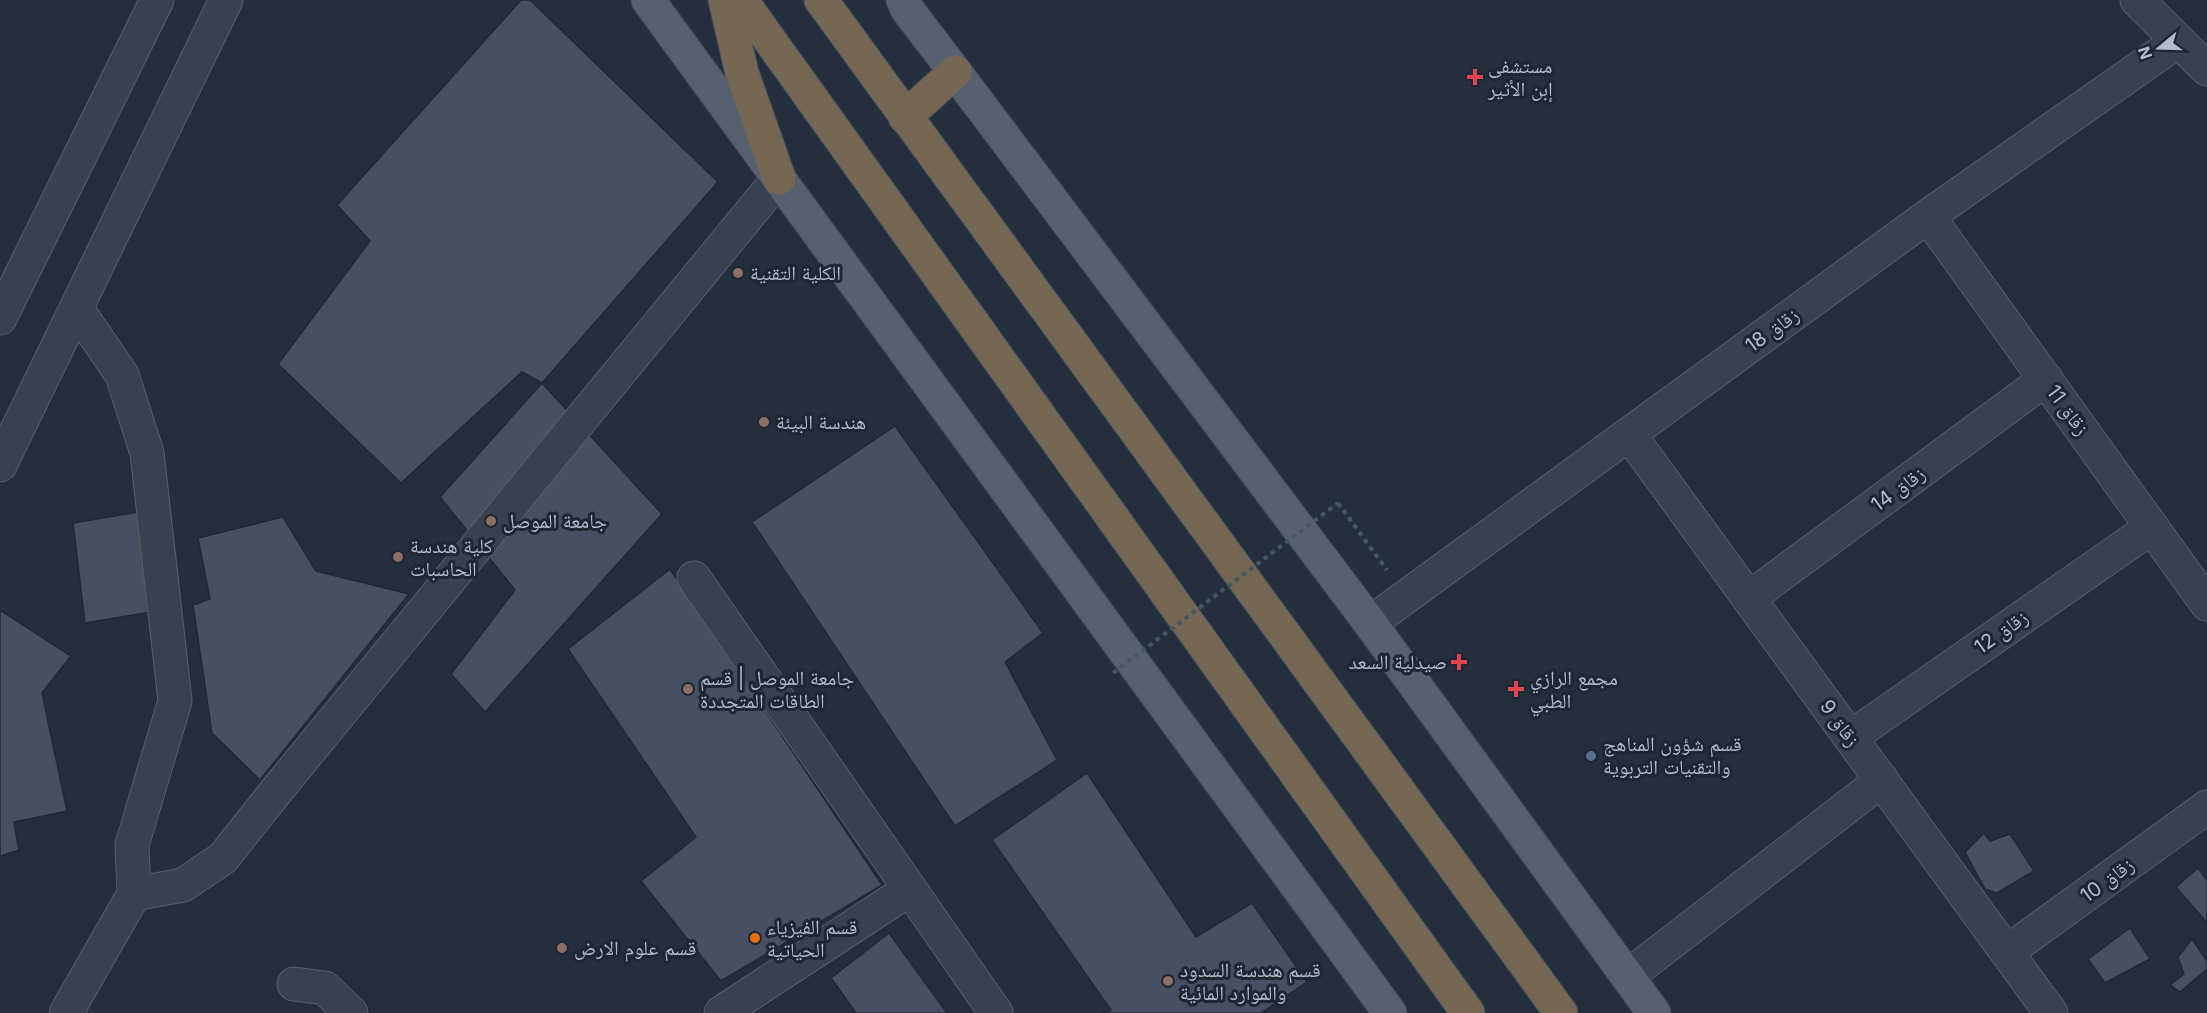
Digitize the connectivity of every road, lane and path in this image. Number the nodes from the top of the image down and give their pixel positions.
1 (157, 0) edge
2 (226, 0) edge
3 (648, 0) edge
4 (725, 0) edge
5 (741, 0) edge
6 (821, 0) edge
7 (2137, 0) edge
8 (906, 3) edge
9 (2178, 41) junction
10 (2207, 69) edge
11 (955, 72) junction
12 (905, 117) junction
13 (779, 178) junction
14 (1928, 216) junction
15 (77, 309) junction
16 (0, 318) edge
17 (2046, 380) junction
18 (1629, 434) junction
19 (0, 465) edge
20 (2152, 527) junction
21 (1377, 557) dead end
22 (694, 578) dead end
23 (1749, 598) junction
24 (2207, 604) edge
25 (1370, 622) junction
26 (1113, 673) dead end
27 (1851, 737) junction
28 (1882, 780) junction
29 (2207, 807) edge
30 (910, 889) junction
31 (134, 894) junction
32 (2007, 952) junction
33 (1628, 976) junction
34 (294, 984) dead end
35 (66, 1013) edge
36 (351, 1013) edge
37 (721, 1013) edge
38 (996, 1013) edge
39 (1390, 1013) edge
40 (1468, 1013) edge
41 (1561, 1013) edge
42 (1654, 1013) edge
43 (2051, 1013) edge

1 - 16 street
2 - 15 street
3 - 13 main road
4 - 13 highway
5 - 40 highway
6 - 12 highway
7 - 9 street
8 - 11 main road
9 - 10 street
9 - 14 street, زقاق 18
11 - 12 highway
11 - 25 main road
12 - 41 highway
13 - 31 street
13 - 39 main road
14 - 17 street, زقاق 11
14 - 18 street, زقاق 18
15 - 19 street
15 - 31 street
17 - 20 street, زقاق 11
17 - 23 street, زقاق 14
18 - 23 street, زقاق 9
18 - 25 street, زقاق 18
20 - 24 street, زقاق 11
20 - 27 street, زقاق 12
21 - 26 path, bridge
22 - 30 street
23 - 27 street, زقاق 9
25 - 33 main road
27 - 28 street, زقاق 9
28 - 32 street, زقاق 9
28 - 33 street
29 - 32 street, زقاق 10
30 - 37 street
30 - 38 street
31 - 35 street
32 - 43 street, زقاق 9
33 - 42 main road
34 - 36 street

